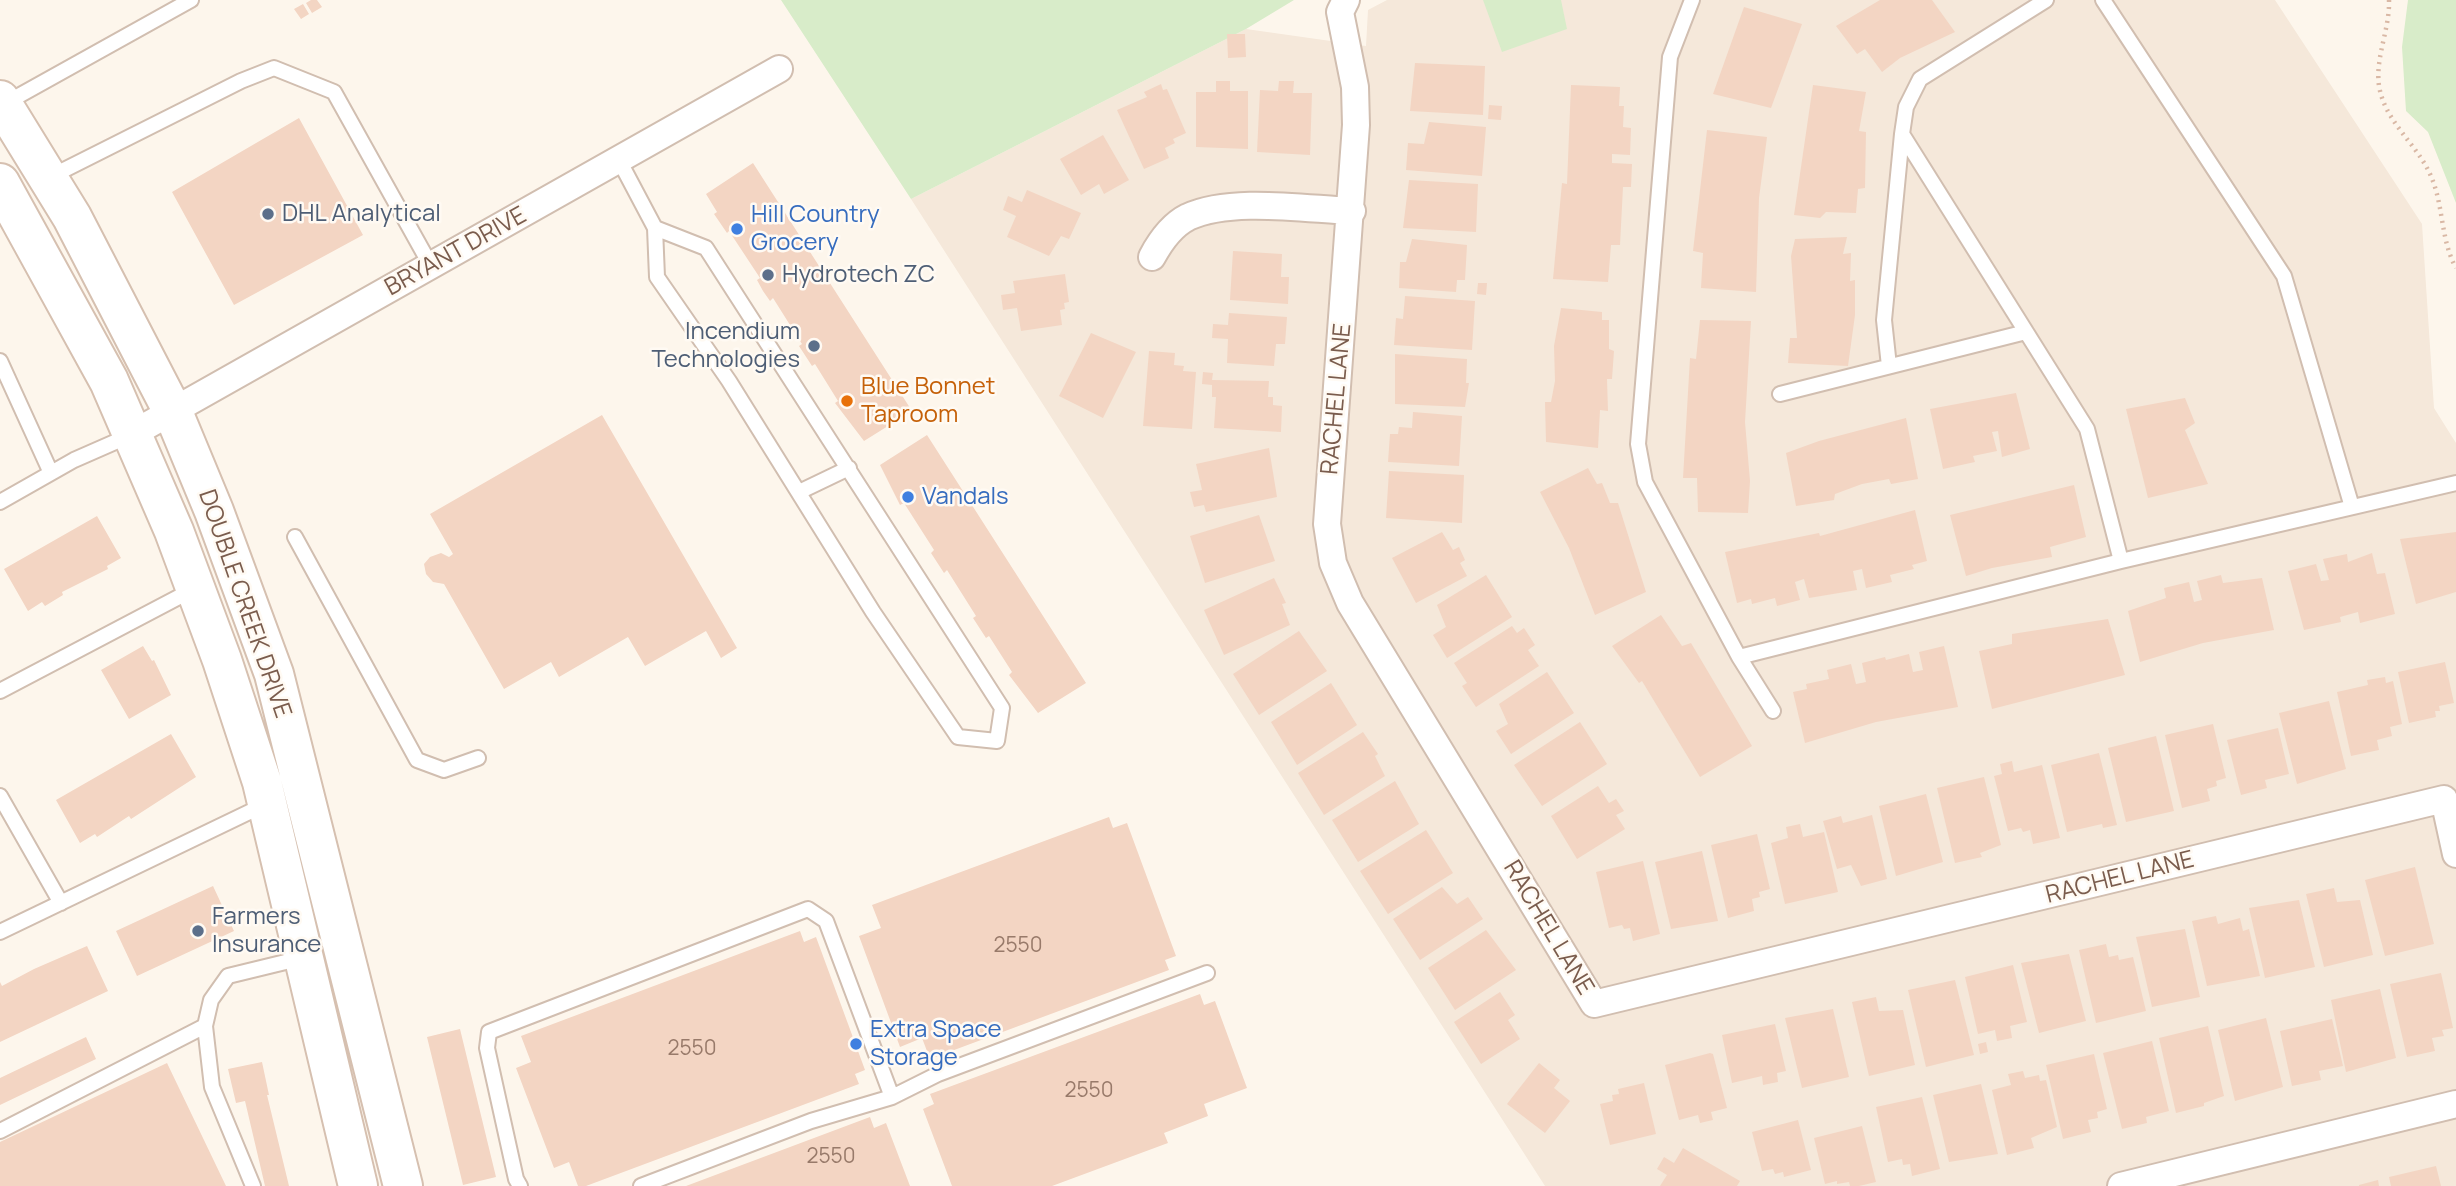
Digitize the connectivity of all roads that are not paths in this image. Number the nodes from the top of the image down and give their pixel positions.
1 (191, 0) edge
2 (1692, 0) edge
3 (2046, 0) edge
4 (2103, 0) edge
5 (1343, 6) edge
6 (779, 69) dead end
7 (1, 102) edge
8 (1902, 134) junction
9 (619, 160) junction
10 (48, 178) junction
11 (0, 183) edge
12 (1352, 211) junction
13 (655, 228) junction
14 (1152, 257) dead end
15 (430, 266) junction
16 (2026, 332) junction
17 (0, 361) edge
18 (1889, 366) junction
19 (1780, 394) dead end
20 (173, 412) junction
21 (132, 434) junction
22 (849, 468) junction
23 (51, 474) junction
24 (2456, 483) edge
25 (799, 492) junction
26 (0, 502) edge
27 (2352, 507) junction
28 (295, 537) dead end
29 (2121, 561) junction
30 (195, 588) junction
31 (1739, 657) junction
32 (0, 691) edge
33 (1773, 711) dead end
34 (478, 758) dead end
35 (0, 796) edge
36 (267, 804) junction
37 (2456, 854) edge
38 (61, 903) junction
39 (0, 932) edge
40 (303, 957) junction
41 (1207, 973) dead end
42 (205, 1026) junction
43 (892, 1097) junction
44 (2456, 1104) edge
45 (0, 1131) edge
46 (2134, 1184) edge
47 (253, 1186) edge
48 (358, 1186) edge
49 (403, 1186) edge
50 (520, 1186) edge
51 (641, 1186) edge

1 - 7 lane
2 - 31 lane
3 - 8 lane
4 - 27 lane
5 - 12 street, RACHEL LANE
6 - 9 street, BRYANT DRIVE
7 - 10 street, DOUBLE CREEK DRIVE
8 - 16 lane
8 - 18 lane
9 - 13 lane
9 - 15 street, BRYANT DRIVE
10 - 15 lane
10 - 20 street, DOUBLE CREEK DRIVE
11 - 21 street, DOUBLE CREEK DRIVE
12 - 14 street
12 - 37 street, RACHEL LANE
13 - 22 lane
13 - 25 lane
15 - 20 street, BRYANT DRIVE
16 - 18 lane
16 - 29 lane
17 - 23 lane
18 - 19 lane
20 - 21 street, BRYANT DRIVE
20 - 49 street, DOUBLE CREEK DRIVE
21 - 23 lane
21 - 30 street, DOUBLE CREEK DRIVE
22 - 25 lane
22 - 25 lane
23 - 26 lane
24 - 27 lane
27 - 29 lane
28 - 34 lane
29 - 31 lane
30 - 32 lane
30 - 36 street, DOUBLE CREEK DRIVE
31 - 33 lane
35 - 38 lane
36 - 38 lane
36 - 40 street, DOUBLE CREEK DRIVE
38 - 39 lane
40 - 42 lane
40 - 48 street, DOUBLE CREEK DRIVE
41 - 43 lane
42 - 45 lane
42 - 47 lane
43 - 50 lane
43 - 51 lane
44 - 46 street

